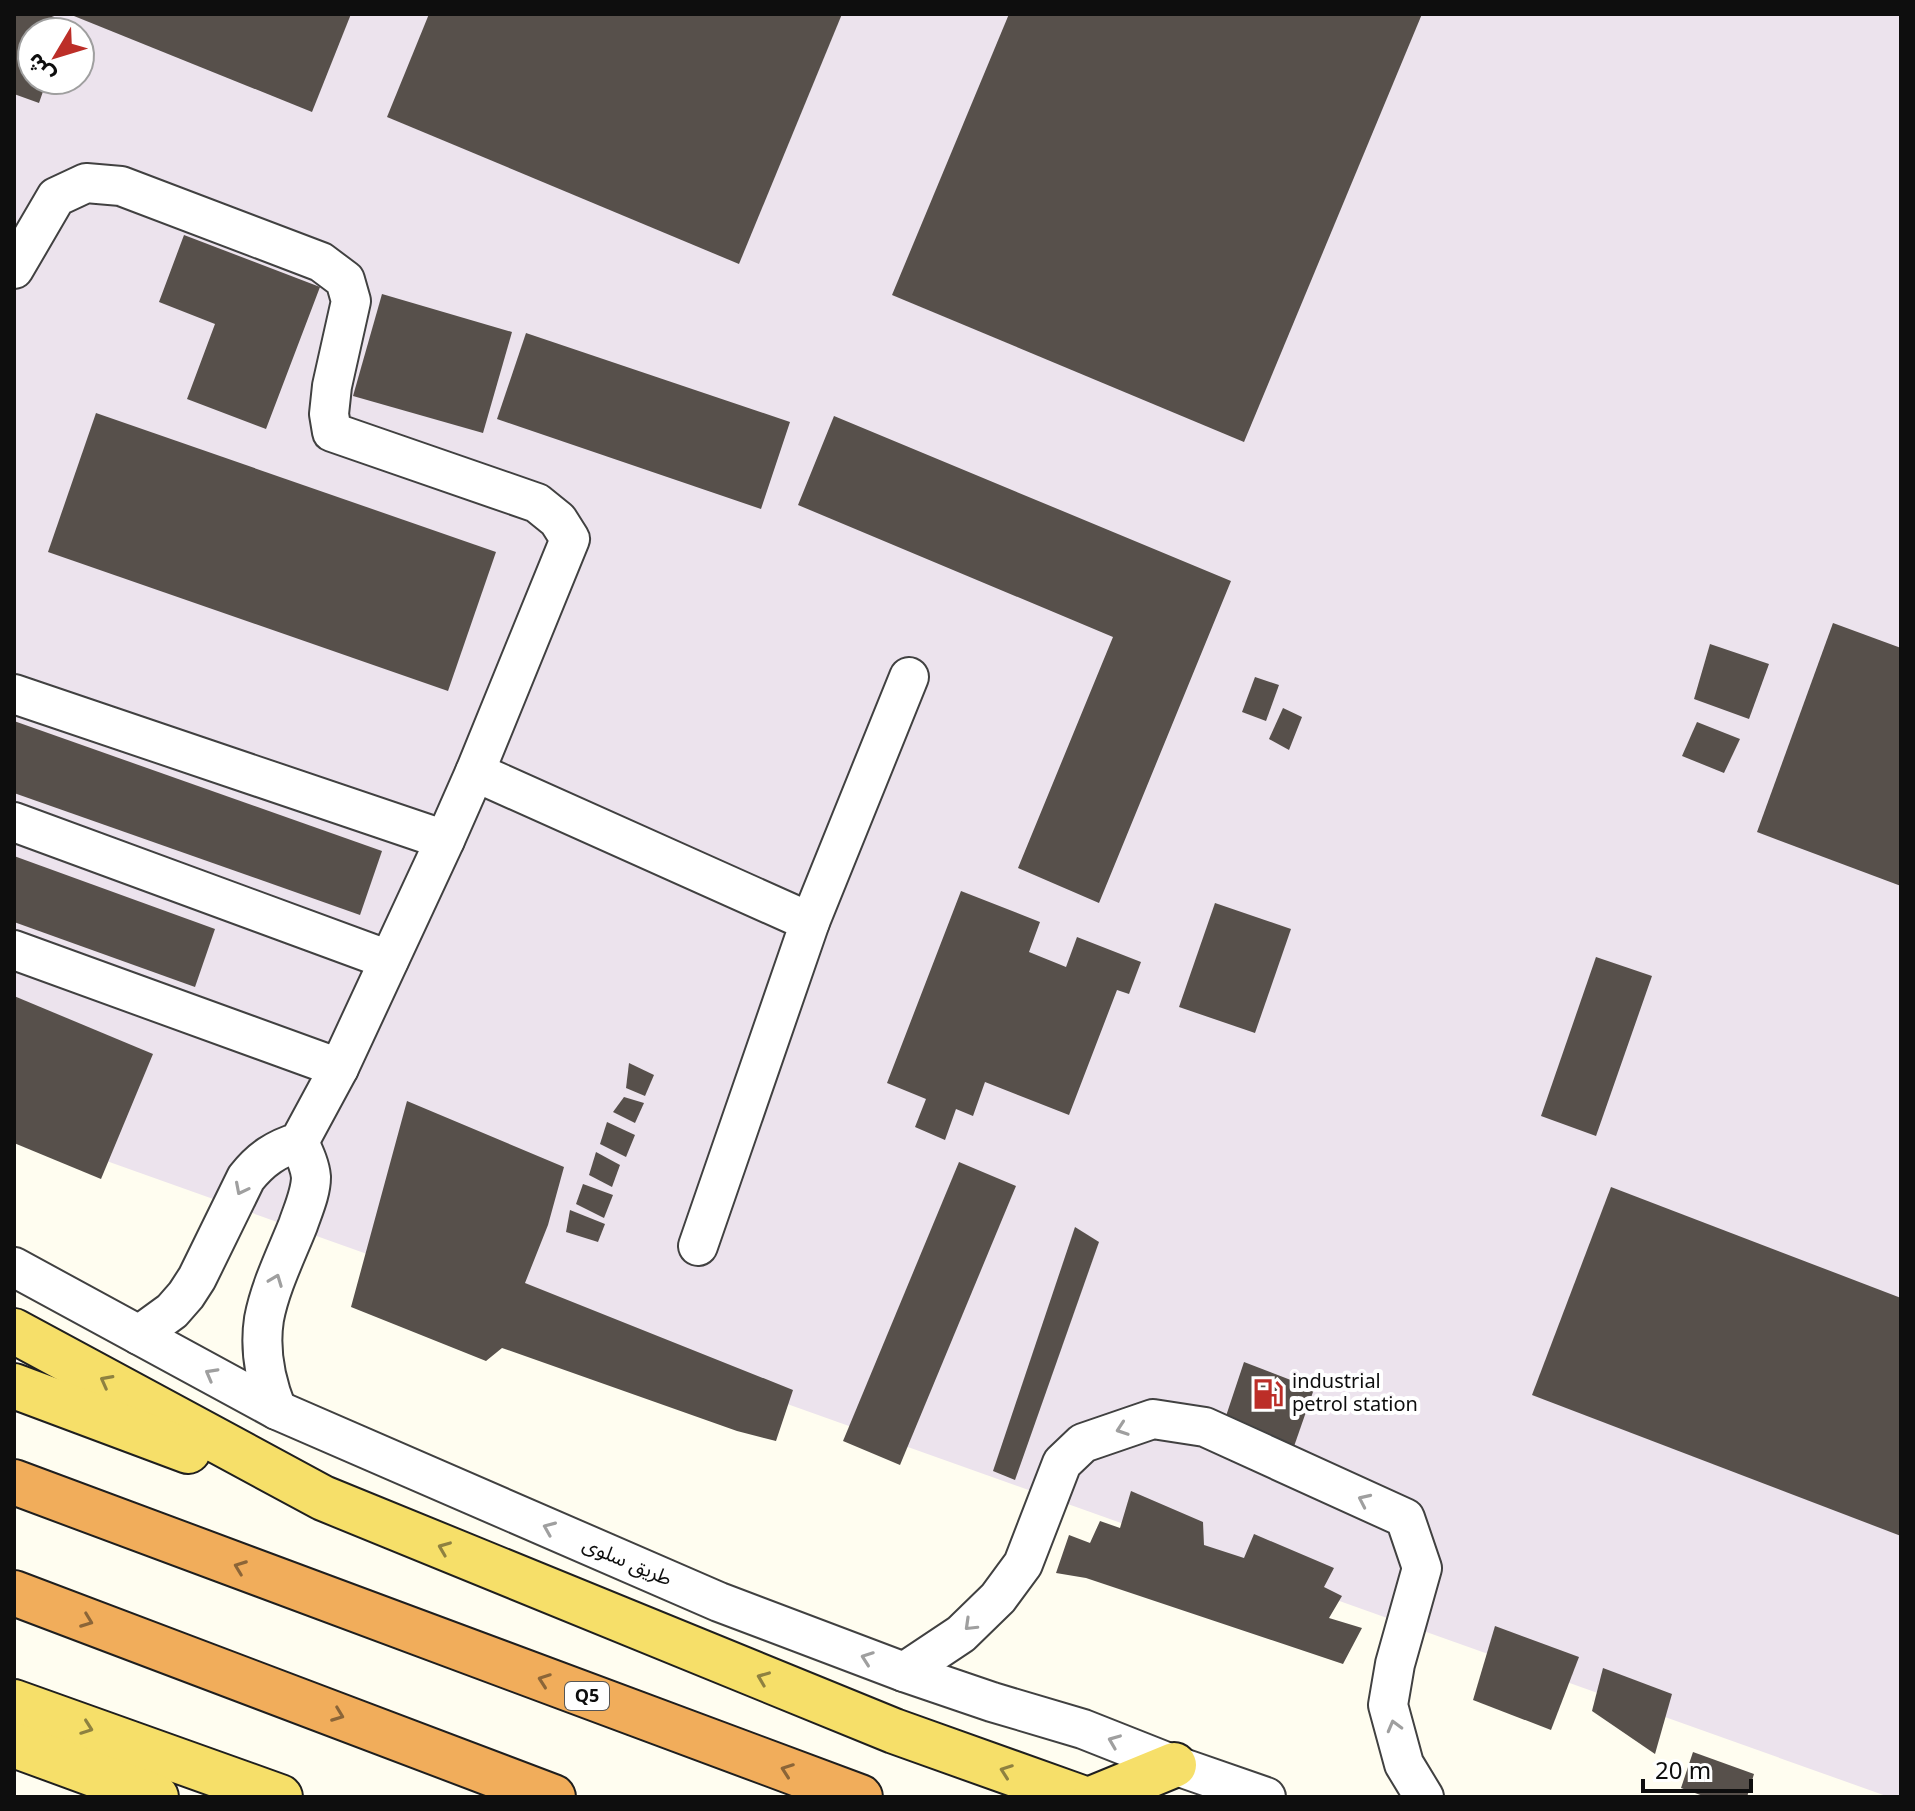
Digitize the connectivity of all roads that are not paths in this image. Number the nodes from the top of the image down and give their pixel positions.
1 (14, 269) edge
2 (909, 677) dead end
3 (14, 694) edge
4 (475, 772) junction
5 (14, 822) edge
6 (445, 840) junction
7 (810, 922) junction
8 (14, 950) edge
9 (389, 960) junction
10 (339, 1068) junction
11 (299, 1142) junction
12 (698, 1246) dead end
13 (14, 1267) edge
14 (14, 1331) edge
15 (139, 1335) junction
16 (14, 1386) edge
17 (277, 1410) junction
18 (14, 1482) edge
19 (323, 1498) junction
20 (14, 1593) edge
21 (904, 1672) junction
22 (14, 1702) edge
23 (14, 1745) edge
24 (1174, 1765) junction
25 (156, 1797) edge
26 (280, 1797) edge
27 (553, 1797) edge
28 (860, 1797) edge
29 (1079, 1797) edge
30 (1096, 1797) edge
31 (1266, 1797) edge
32 (1424, 1797) edge

1 - 4 street
2 - 7 street
3 - 6 street
4 - 6 street
4 - 7 street
5 - 9 street
6 - 9 street
7 - 12 street
8 - 10 street
9 - 10 street
10 - 11 street
11 -> 15 street
17 -> 11 street
13 - 15 street, طريق سلوى
19 -> 14 main road
17 -> 15 street, طريق سلوى
16 - 19 main road
21 -> 17 street, طريق سلوى
28 -> 18 highway, Q5
29 -> 19 main road
20 -> 27 highway
24 -> 21 street, طريق سلوى
32 -> 21 street
22 -> 26 main road
23 - 25 main road
24 - 30 main road
24 - 31 street, طريق سلوى

